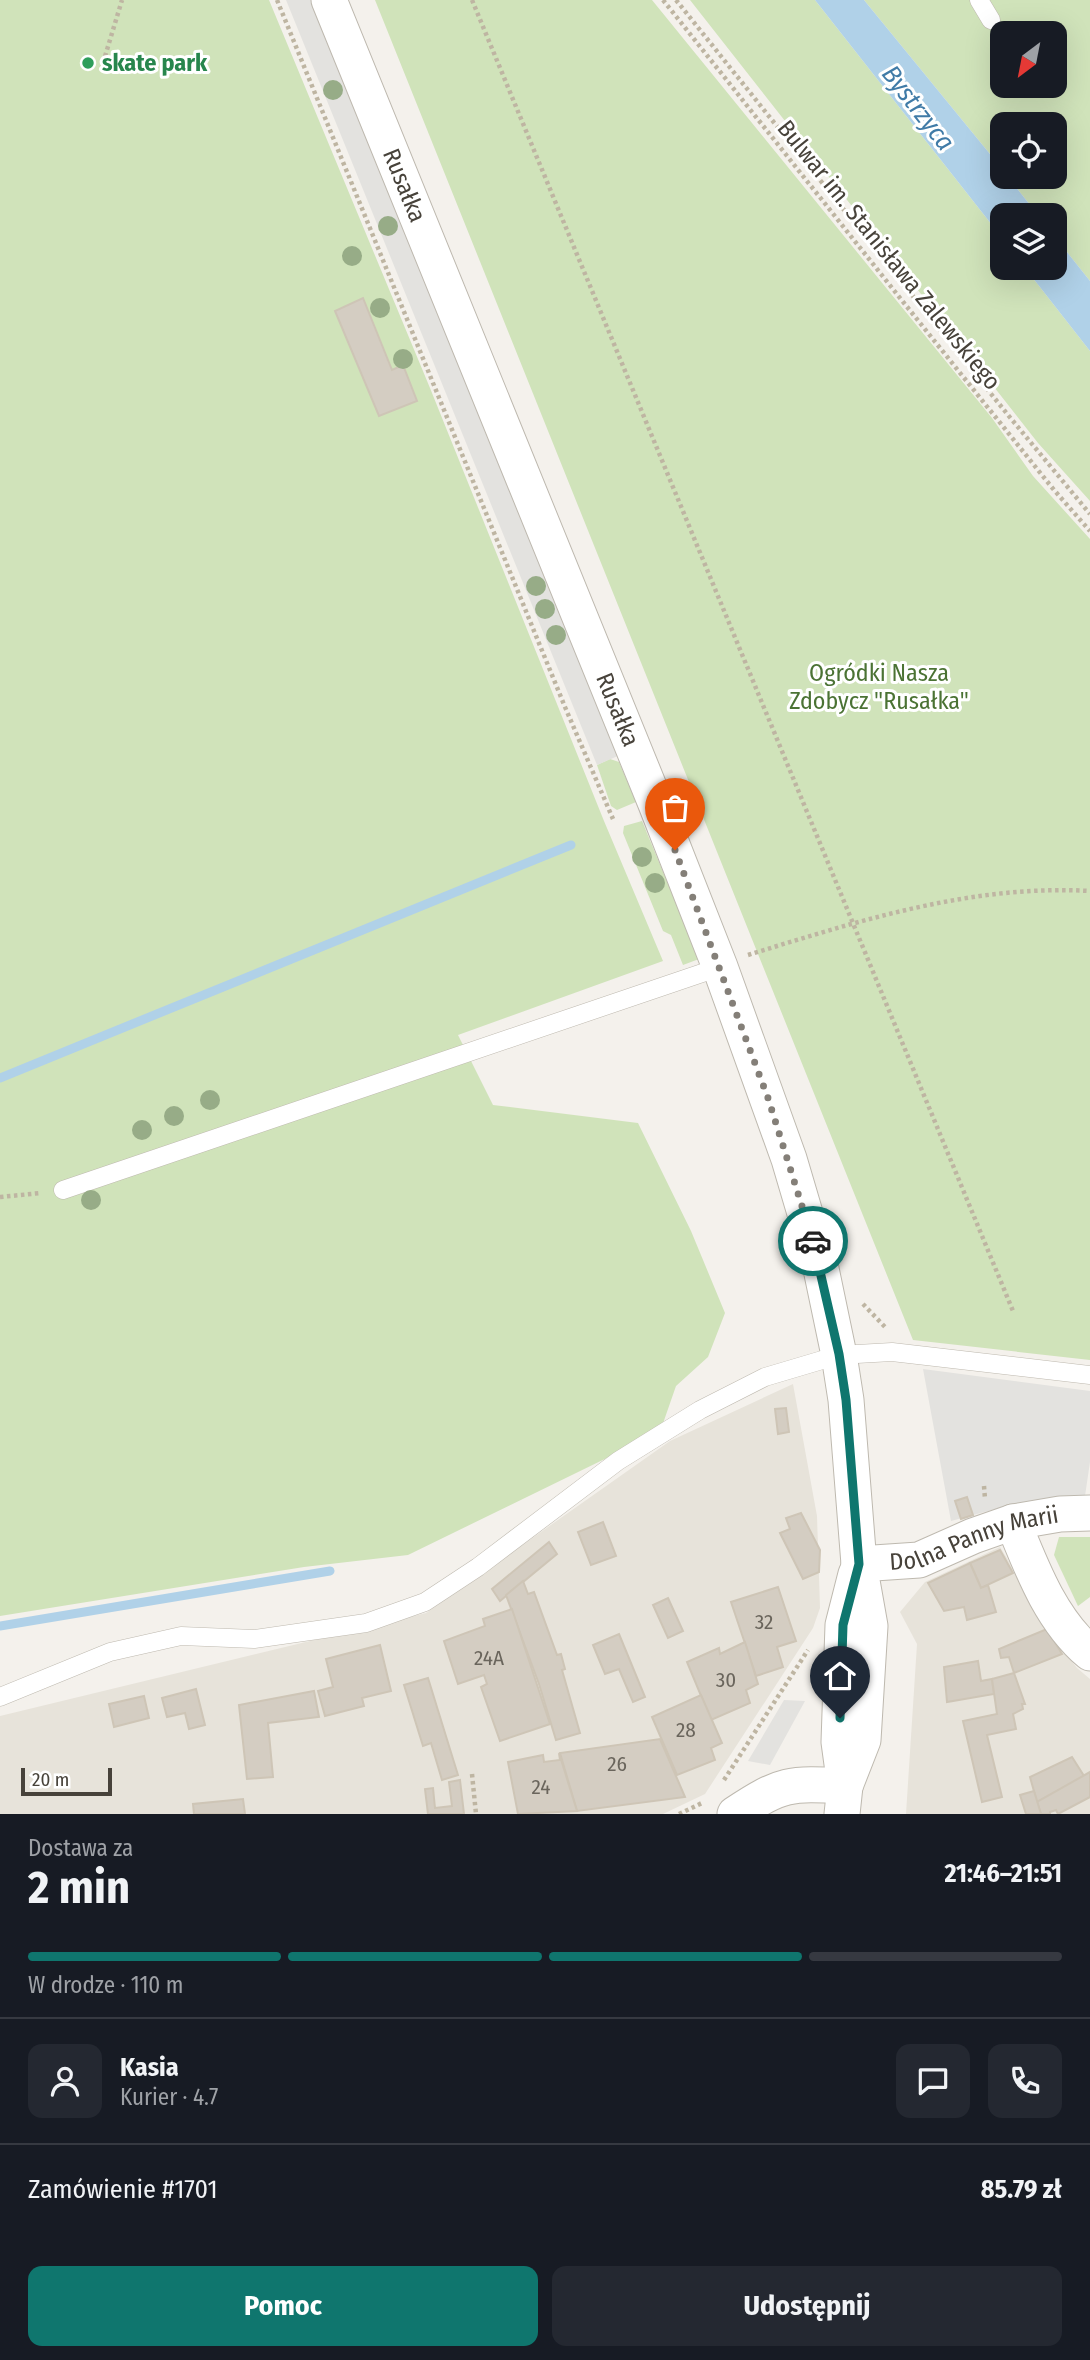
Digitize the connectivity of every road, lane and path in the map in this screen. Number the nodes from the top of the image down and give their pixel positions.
1 (122, 0) edge
2 (277, 0) edge
3 (329, 0) edge
4 (472, 0) edge
5 (663, 0) edge
6 (676, 0) edge
7 (979, 0) edge
8 (991, 20) dead end
9 (103, 63) dead end
10 (1090, 514) edge
11 (1090, 531) edge
12 (613, 819) dead end
13 (1090, 891) edge
14 (854, 922) junction
15 (730, 962) junction
16 (63, 1190) joint
17 (0, 1197) edge
18 (1013, 1311) dead end
19 (839, 1354) junction
20 (1090, 1375) edge
21 (1090, 1513) edge
22 (1013, 1522) junction
23 (859, 1564) junction
24 (815, 1639) dead end
25 (1090, 1653) edge
26 (0, 1697) edge
27 (472, 1774) dead end
28 (723, 1799) edge
29 (844, 1800) edge
30 (476, 1814) edge
31 (679, 1814) edge

1 - 9 path
2 - 12 path
3 - 15 street, Rusałka
4 - 14 path
5 - 11 path, Bulwar im. Stanisława Zalewskiego
6 - 10 path
7 - 8 lane
13 - 14 path
14 - 15 path
14 - 18 path
15 - 16 lane
15 - 19 street, Rusałka
16 - 17 path
19 - 20 lane
19 - 23 street, Rusałka
19 - 26 lane
21 - 22 street, Dolna Panny Marii
22 - 23 street, Dolna Panny Marii
22 - 25 street
23 - 29 street, Dolna Panny Marii
24 - 28 path
27 - 30 path
28 - 29 street, Dolna Panny Marii
28 - 31 path

